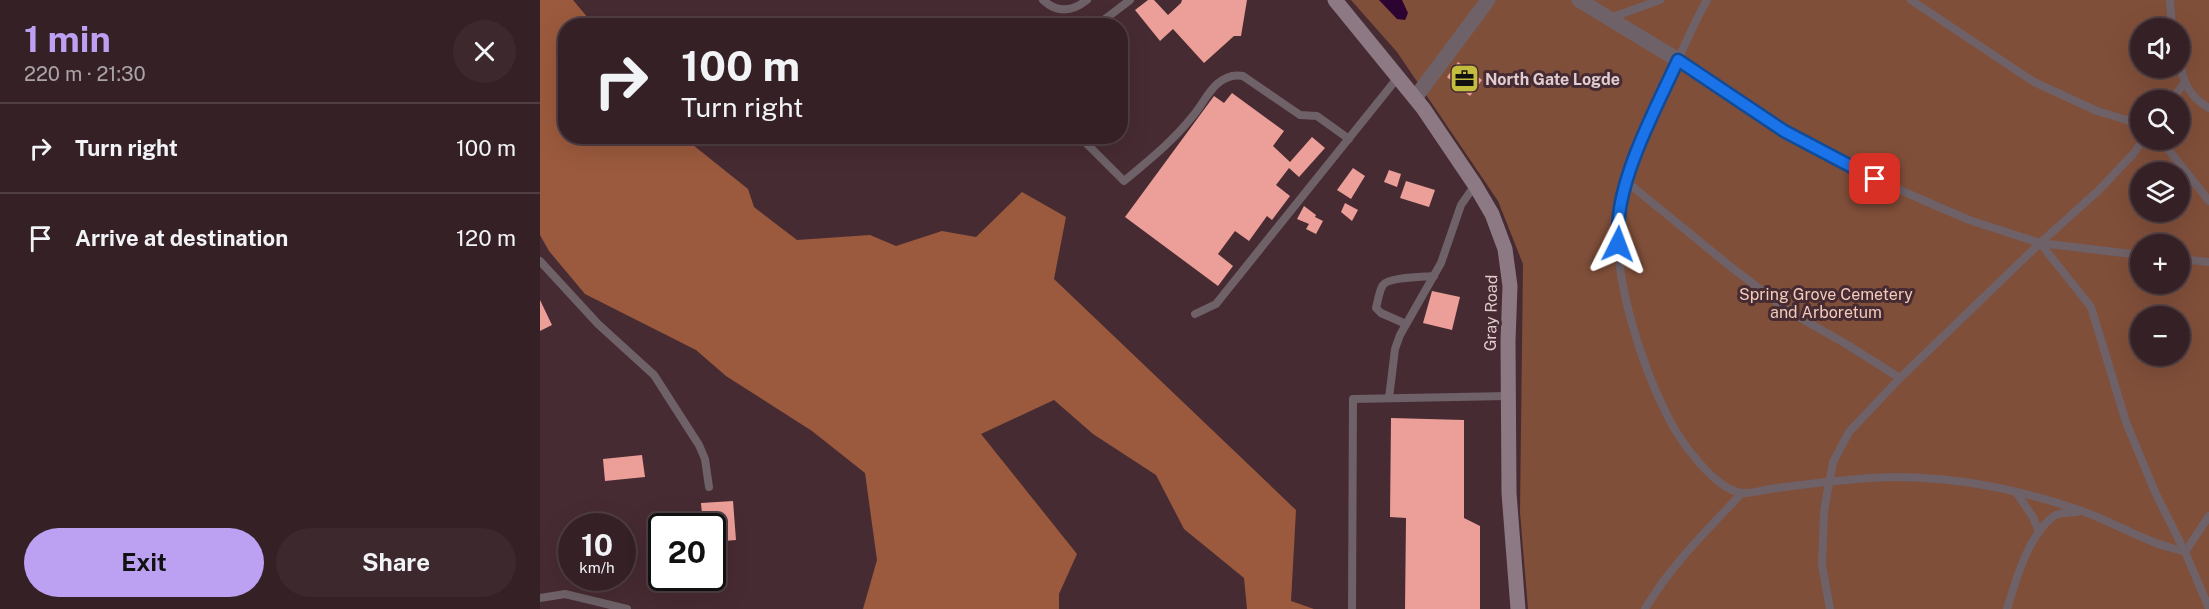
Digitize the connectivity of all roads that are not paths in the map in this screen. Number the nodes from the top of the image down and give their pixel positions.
1 (1043, 0) edge
2 (1087, 0) edge
3 (1130, 0) edge
4 (1335, 0) edge
5 (1488, 0) edge
6 (1579, 0) edge
7 (1660, 0) edge
8 (1707, 0) edge
9 (1911, 0) edge
10 (2170, 0) edge
11 (1106, 18) edge
12 (1610, 18) junction
13 (2171, 18) edge
14 (1678, 60) junction
15 (1399, 76) junction
16 (2183, 78) edge
17 (2184, 83) junction
18 (2179, 90) edge
19 (1415, 98) junction
20 (2209, 108) edge
21 (2130, 121) edge
22 (1349, 139) junction
23 (1087, 144) edge
24 (2136, 150) edge
25 (2169, 150) edge
26 (1627, 182) junction
27 (1475, 185) junction
28 (2209, 201) edge
29 (2040, 243) junction
30 (2130, 254) edge
31 (2190, 260) edge
32 (540, 261) edge
33 (2209, 262) edge
34 (1434, 276) junction
35 (1195, 314) dead end
36 (1406, 324) junction
37 (1900, 378) junction
38 (1508, 396) junction
39 (1389, 398) junction
40 (1829, 482) junction
41 (709, 487) dead end
42 (2016, 492) junction
43 (1742, 493) junction
44 (2082, 511) junction
45 (2209, 516) edge
46 (2039, 532) junction
47 (2185, 552) junction
48 (540, 598) edge
49 (2209, 608) edge
50 (627, 609) edge
51 (1352, 609) edge
52 (1518, 609) edge
53 (1645, 609) edge
54 (1830, 609) edge
55 (2007, 609) edge

1 - 2 lane
3 - 11 lane
4 - 15 street, Gray Road
5 - 19 street
6 - 12 street
7 - 12 lane
8 - 14 lane
9 - 21 lane
10 - 13 lane
12 - 14 street
14 - 26 lane
14 - 29 lane
15 - 19 street, Gray Road
15 - 22 lane
16 - 17 lane
17 - 18 lane
17 - 20 lane
19 - 27 street, Gray Road
22 - 23 lane
22 - 35 lane
24 - 29 lane
25 - 28 lane
26 - 37 lane
26 - 43 lane
27 - 34 lane
27 - 38 street, Gray Road
29 - 30 lane
29 - 37 lane
29 - 47 lane
31 - 33 lane
32 - 41 lane
34 - 36 lane
34 - 36 lane
36 - 39 lane
37 - 40 lane
38 - 39 lane
38 - 52 street, Gray Road
39 - 51 lane
40 - 42 lane
40 - 43 lane
40 - 54 lane
42 - 44 lane
42 - 46 lane
43 - 53 lane
44 - 46 lane
44 - 47 lane
45 - 47 lane
46 - 55 lane
47 - 49 lane
48 - 50 lane

